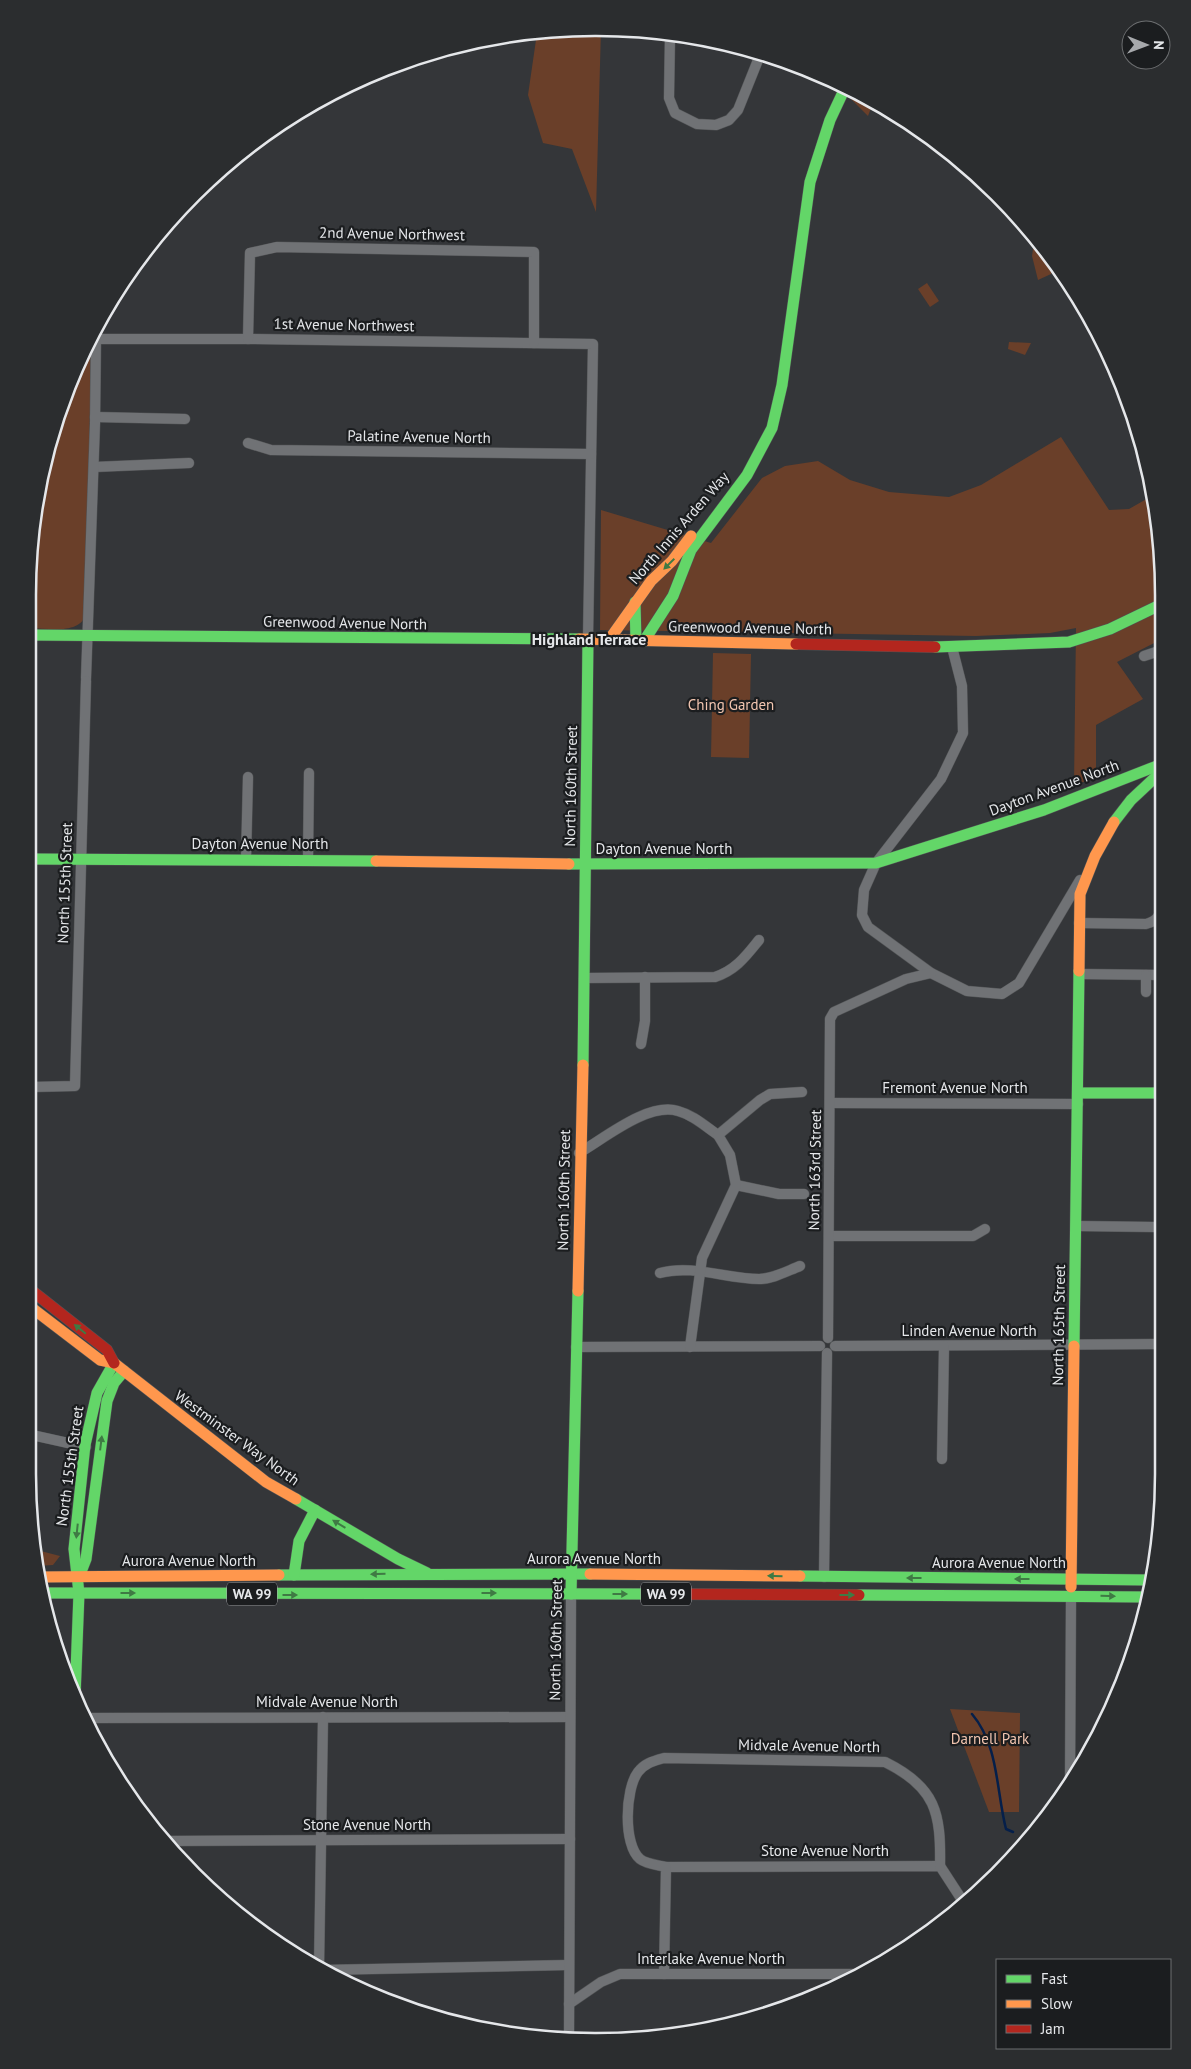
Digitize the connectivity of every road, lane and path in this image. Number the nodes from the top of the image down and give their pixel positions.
1 (670, 41) edge
2 (758, 61) edge
3 (843, 94) edge
4 (99, 338) edge
5 (248, 339) junction
6 (534, 343) junction
7 (96, 344) edge
8 (593, 344) joint
9 (95, 417) junction
10 (185, 419) dead end
11 (248, 443) dead end
12 (591, 454) junction
13 (189, 463) dead end
14 (94, 467) junction
15 (747, 475) junction
16 (635, 602) junction
17 (1155, 608) edge
18 (36, 635) edge
19 (88, 636) junction
20 (588, 639) junction
21 (609, 640) junction
22 (640, 641) junction
23 (952, 646) junction
24 (1155, 652) edge
25 (1144, 656) dead end
26 (1155, 767) edge
27 (309, 773) dead end
28 (248, 777) dead end
29 (1155, 777) edge
30 (1126, 778) junction
31 (1139, 792) junction
32 (36, 858) edge
33 (81, 859) junction
34 (246, 859) junction
35 (308, 860) junction
36 (876, 863) junction
37 (585, 864) junction
38 (1088, 866) junction
39 (1155, 921) edge
40 (1079, 923) junction
41 (759, 940) dead end
42 (931, 973) junction
43 (1080, 974) junction
44 (1146, 975) junction
45 (1155, 975) edge
46 (646, 977) junction
47 (585, 978) junction
48 (1146, 992) dead end
49 (641, 1044) dead end
50 (36, 1086) edge
51 (802, 1092) dead end
52 (1078, 1092) junction
53 (1155, 1093) edge
54 (831, 1102) junction
55 (1078, 1104) junction
56 (718, 1135) junction
57 (580, 1153) junction
58 (736, 1185) junction
59 (804, 1194) dead end
60 (1076, 1226) junction
61 (1155, 1227) dead end
62 (985, 1229) dead end
63 (830, 1236) junction
64 (800, 1266) dead end
65 (699, 1272) junction
66 (660, 1273) dead end
67 (36, 1293) edge
68 (36, 1311) edge
69 (1155, 1344) edge
70 (828, 1346) junction
71 (944, 1346) junction
72 (1074, 1346) junction
73 (576, 1347) junction
74 (690, 1347) junction
75 (114, 1363) junction
76 (124, 1371) junction
77 (36, 1436) edge
78 (86, 1448) junction
79 (942, 1459) dead end
80 (315, 1510) junction
81 (427, 1573) junction
82 (572, 1574) junction
83 (294, 1575) junction
84 (79, 1576) junction
85 (46, 1577) edge
86 (824, 1577) junction
87 (1071, 1579) junction
88 (1144, 1580) edge
89 (79, 1593) junction
90 (49, 1594) edge
91 (571, 1594) junction
92 (1071, 1596) junction
93 (1141, 1596) edge
94 (76, 1679) edge
95 (323, 1717) junction
96 (570, 1717) junction
97 (93, 1718) edge
98 (1070, 1768) edge
99 (638, 1772) joint
100 (321, 1840) junction
101 (570, 1840) junction
102 (174, 1841) edge
103 (940, 1866) junction
104 (666, 1867) junction
105 (960, 1897) edge
106 (320, 1960) edge
107 (568, 1965) junction
108 (336, 1969) edge
109 (664, 1974) junction
110 (845, 1974) edge
111 (569, 2004) junction
112 (569, 2032) edge

1 - 2 street
3 - 15 main road, North Innis Arden Way
4 - 5 street, 1st Avenue Northwest
5 - 6 street, 1st Avenue Northwest
5 - 6 street, 2nd Avenue Northwest
6 - 8 street, 1st Avenue Northwest
7 - 9 street, North 155th Street
8 - 12 street, North 160th Street
9 - 10 street
9 - 14 street, North 155th Street
11 - 12 street, Palatine Avenue North
12 - 20 street, North 160th Street
13 - 14 street
14 - 19 street, North 155th Street
15 -> 16 main road, North Innis Arden Way
15 - 22 main road, North Innis Arden Way
16 - 21 main road, North Innis Arden Way
16 - 22 main road, North Innis Arden Way
17 - 23 main road, Greenwood Avenue North
18 - 19 main road, Greenwood Avenue North
19 - 20 main road, Greenwood Avenue North
19 - 33 street, North 155th Street
20 - 21 main road, Greenwood Avenue North
20 - 37 main road, North 160th Street
21 - 22 main road, Greenwood Avenue North
22 - 23 main road, Greenwood Avenue North
23 - 36 street
24 - 25 street
26 - 30 main road, Dayton Avenue North
27 - 35 street
28 - 34 street
29 - 31 main road, North 165th Street
30 - 31 main road
30 - 36 main road, Dayton Avenue North
31 - 38 main road, North 165th Street
32 - 33 main road, Dayton Avenue North
33 - 34 main road, Dayton Avenue North
33 - 50 street, North 155th Street
34 - 35 main road, Dayton Avenue North
35 - 37 main road, Dayton Avenue North
36 - 37 main road, Dayton Avenue North
36 - 42 street
37 - 47 main road, North 160th Street
38 - 40 main road, North 165th Street
38 - 42 street
39 - 40 street
40 - 43 main road, North 165th Street
41 - 46 street
42 - 54 street, North 163rd Street
43 - 44 street
43 - 52 main road, North 165th Street
44 - 45 street
44 - 48 street
46 - 47 street
46 - 49 street
47 - 57 main road, North 160th Street
51 - 56 street
52 - 53 main road
52 - 55 main road, North 165th Street
54 - 55 street, Fremont Avenue North
54 - 63 street, North 163rd Street
55 - 60 main road, North 165th Street
56 - 57 street
56 - 58 street
57 - 73 main road, North 160th Street
58 - 59 street
58 - 65 street
60 - 61 street
60 - 72 main road, North 165th Street
62 - 63 street
63 - 70 street, North 163rd Street
64 - 65 street
65 - 66 street
65 - 74 street
75 -> 67 main road, Westminster Way North
68 - 75 main road, Westminster Way North
69 - 72 street, Linden Avenue North
70 - 71 street, Linden Avenue North
70 - 74 street, Linden Avenue North
70 - 86 street, North 163rd Street
71 - 72 street, Linden Avenue North
71 - 79 street
72 - 87 main road, North 165th Street
73 - 74 street, Linden Avenue North
73 - 82 main road, North 160th Street
75 - 76 main road, Westminster Way North
75 - 78 main road, North 155th Street
76 - 80 main road, Westminster Way North
84 -> 76 main road, North 155th Street
77 - 78 street
78 -> 84 main road, North 155th Street
81 -> 80 main road, Westminster Way North
80 - 83 main road
81 - 82 main road, Aurora Avenue North / WA 99
81 -> 83 main road, Aurora Avenue North / WA 99
86 -> 82 main road, Aurora Avenue North / WA 99
82 - 91 main road, North 160th Street
83 - 84 main road, Aurora Avenue North / WA 99
84 - 85 main road, Aurora Avenue North / WA 99
84 - 89 main road, North 155th Street
87 -> 86 main road, Aurora Avenue North / WA 99
87 - 88 main road, Aurora Avenue North / WA 99
87 - 92 main road, North 165th Street
89 - 90 main road, WA 99
89 -> 91 main road, WA 99
89 - 94 main road, North 155th Street
91 -> 92 main road, WA 99
91 - 96 street, North 160th Street
92 -> 93 main road, WA 99
92 - 98 street, North 165th Street
95 - 96 street, Midvale Avenue North
95 - 97 street, Midvale Avenue North
95 - 100 street
96 - 101 street, North 160th Street
99 - 103 street, Midvale Avenue North
99 - 104 street, Stone Avenue North
100 - 101 street, Stone Avenue North
100 - 102 street, Stone Avenue North
100 - 106 street
101 - 107 street, North 160th Street
103 - 104 street, Stone Avenue North
103 - 105 street
104 - 109 street
107 - 108 street
107 - 111 street, North 160th Street
109 - 110 street, Interlake Avenue North
109 - 111 street, Interlake Avenue North
111 - 112 street, North 160th Street

